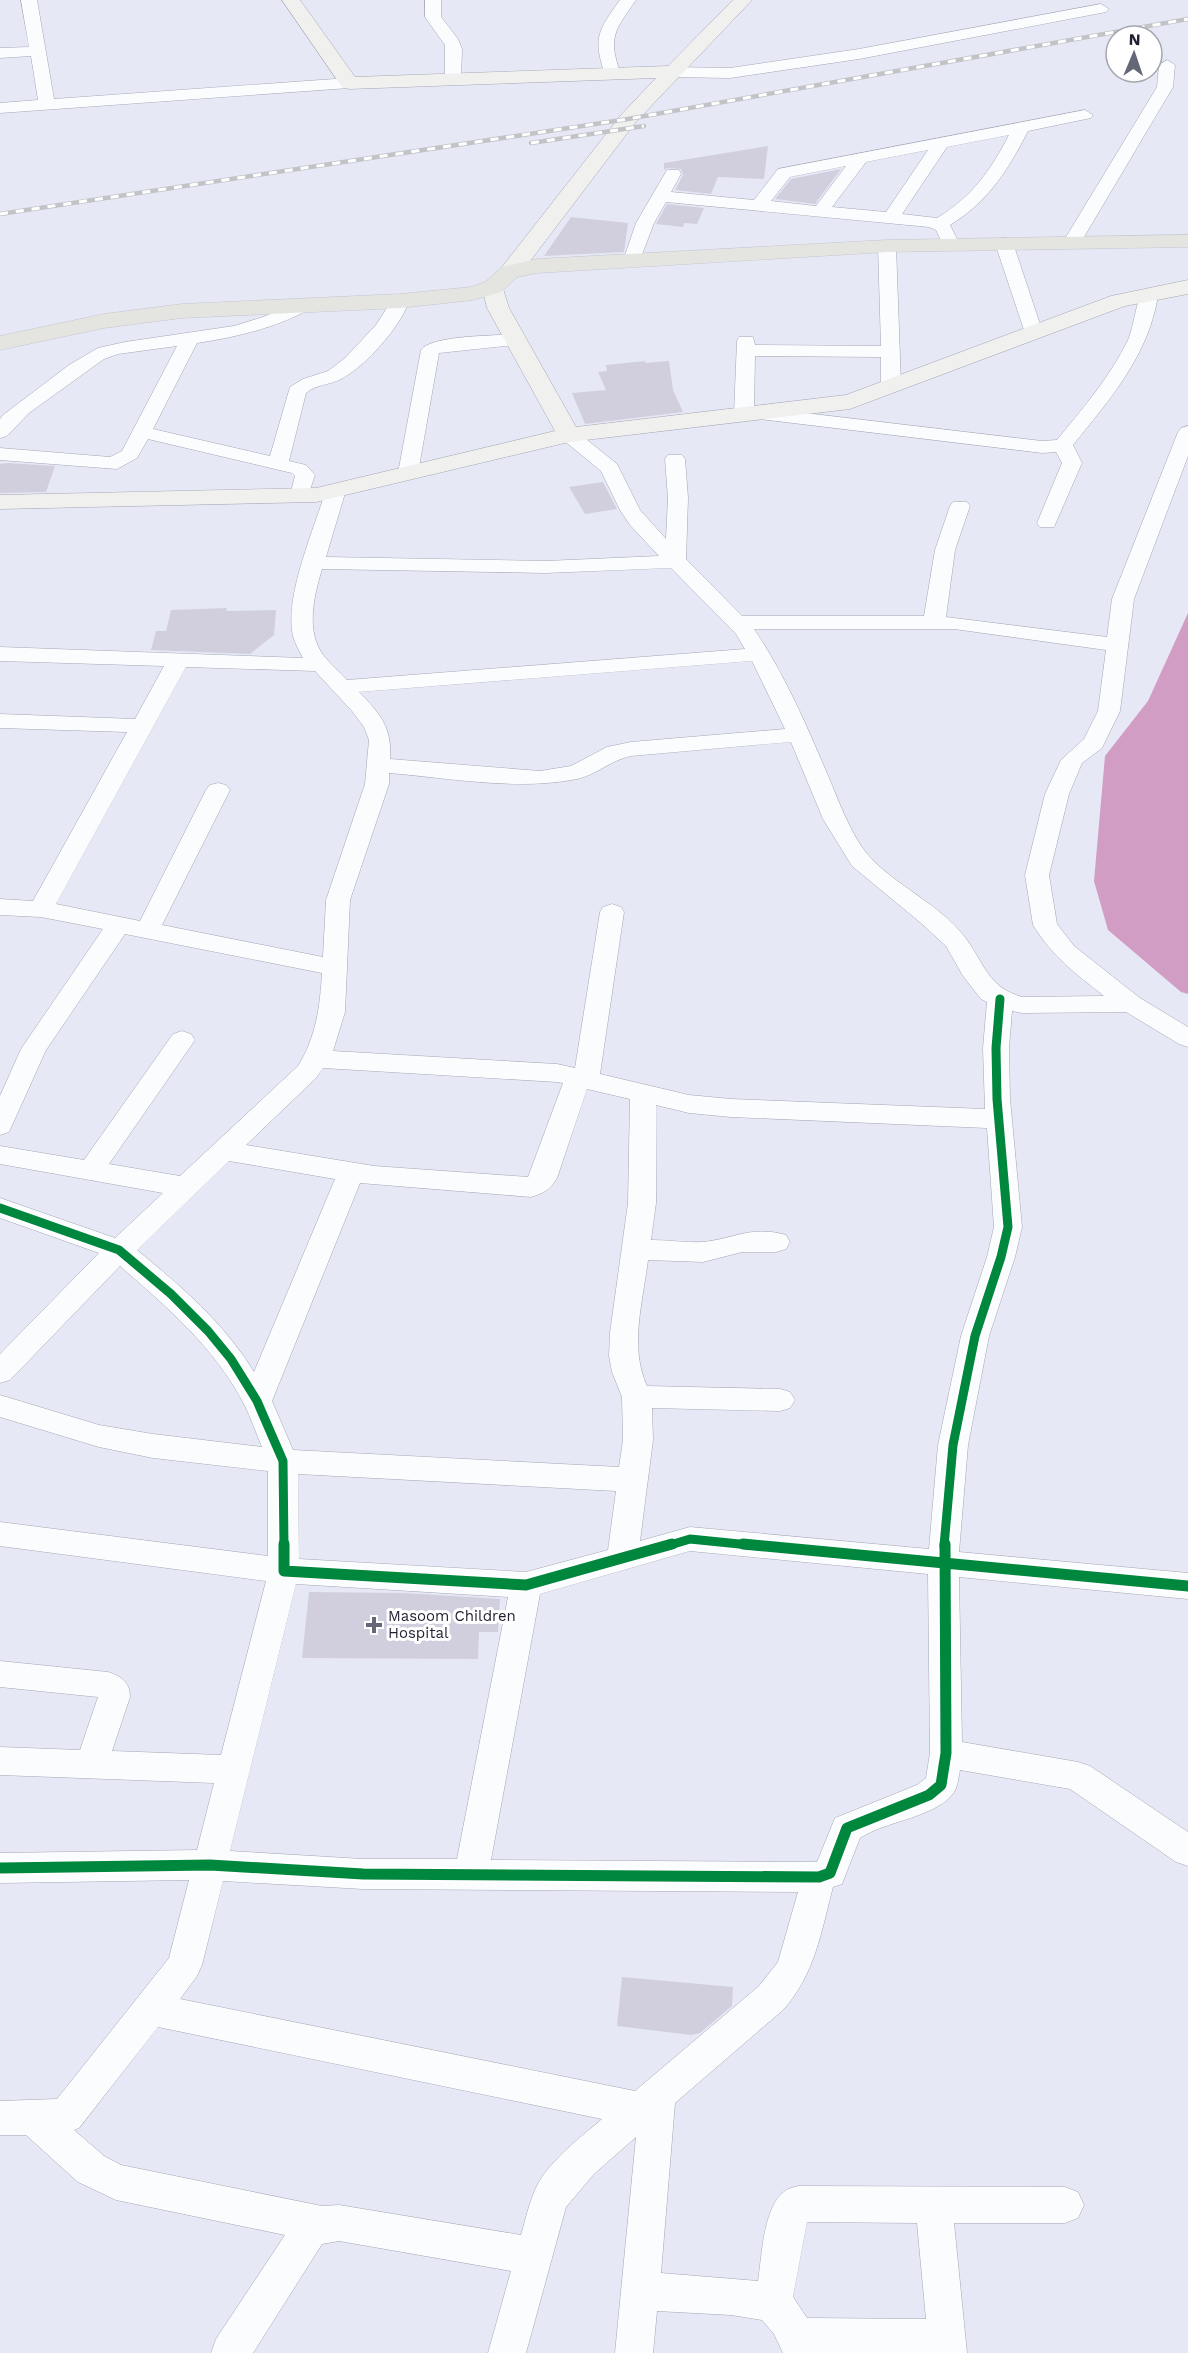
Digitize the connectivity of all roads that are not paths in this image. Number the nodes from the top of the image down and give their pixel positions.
1 (29, 0) edge
2 (291, 0) edge
3 (433, 0) edge
4 (628, 0) edge
5 (743, 0) edge
6 (1101, 9) dead end
7 (38, 51) junction
8 (0, 53) edge
9 (1167, 65) dead end
10 (671, 72) junction
11 (613, 74) junction
12 (453, 79) junction
13 (349, 83) junction
14 (47, 104) junction
15 (0, 108) edge
16 (1085, 115) dead end
17 (1021, 128) junction
18 (941, 143) junction
19 (861, 158) junction
20 (673, 174) dead end
21 (660, 196) junction
22 (758, 206) junction
23 (820, 212) junction
24 (891, 218) junction
25 (939, 224) junction
26 (1188, 241) edge
27 (1072, 242) junction
28 (1004, 243) junction
29 (951, 245) junction
30 (887, 246) junction
31 (632, 261) junction
32 (510, 272) junction
33 (493, 287) junction
34 (1188, 287) edge
35 (1149, 295) junction
36 (400, 301) junction
37 (304, 304) junction
38 (1034, 333) junction
39 (190, 339) junction
40 (516, 340) junction
41 (0, 342) edge
42 (890, 352) junction
43 (891, 386) junction
44 (749, 413) junction
45 (0, 432) edge
46 (142, 432) junction
47 (1188, 432) edge
48 (568, 435) junction
49 (1063, 445) junction
50 (0, 454) edge
51 (675, 459) dead end
52 (278, 464) junction
53 (408, 473) junction
54 (336, 490) junction
55 (300, 495) junction
56 (0, 502) edge
57 (960, 506) dead end
58 (1047, 523) dead end
59 (675, 562) junction
60 (313, 563) junction
61 (736, 622) junction
62 (934, 622) junction
63 (1118, 645) junction
64 (0, 654) edge
65 (759, 654) junction
66 (178, 661) junction
67 (321, 665) junction
68 (342, 687) junction
69 (0, 721) edge
70 (143, 726) junction
71 (799, 735) junction
72 (379, 765) junction
73 (218, 790) dead end
74 (0, 907) edge
75 (41, 909) junction
76 (612, 912) dead end
77 (118, 925) junction
78 (148, 930) junction
79 (335, 968) junction
80 (1000, 999) junction
81 (1131, 1004) junction
82 (1188, 1038) edge
83 (182, 1040) dead end
84 (315, 1059) junction
85 (582, 1078) junction
86 (643, 1092) junction
87 (999, 1119) junction
88 (0, 1126) edge
89 (224, 1151) junction
90 (0, 1155) edge
91 (90, 1171) junction
92 (351, 1172) junction
93 (186, 1187) junction
94 (0, 1208) edge
95 (776, 1242) dead end
96 (637, 1249) junction
97 (119, 1250) junction
98 (0, 1372) edge
99 (637, 1397) junction
100 (780, 1400) dead end
101 (257, 1401) junction
102 (0, 1406) edge
103 (283, 1461) junction
104 (632, 1480) junction
105 (0, 1534) edge
106 (622, 1558) junction
107 (943, 1563) junction
108 (284, 1571) junction
109 (526, 1585) junction
110 (1188, 1586) edge
111 (0, 1674) edge
112 (946, 1753) junction
113 (0, 1761) edge
114 (91, 1765) junction
115 (235, 1770) junction
116 (1188, 1851) edge
117 (210, 1865) junction
118 (0, 1868) edge
119 (471, 1875) junction
120 (819, 1877) junction
121 (150, 2009) junction
122 (650, 2103) junction
123 (16, 2118) edge
124 (934, 2205) junction
125 (1065, 2205) dead end
126 (322, 2224) junction
127 (533, 2256) junction
128 (640, 2290) junction
129 (773, 2304) junction
130 (798, 2345) edge
131 (948, 2346) edge
132 (230, 2353) edge
133 (507, 2353) edge
134 (634, 2353) edge

1 - 7 street
2 - 13 street
3 - 12 street
4 - 11 street
5 - 10 street
6 - 10 street
7 - 8 street
7 - 14 street
9 - 27 street
10 - 11 street
10 - 32 street
11 - 12 street
12 - 13 street
13 - 14 street
14 - 15 street
16 - 17 street
17 - 18 street
17 - 25 street
18 - 19 street
18 - 24 street
19 - 22 street
19 - 23 street
20 - 21 street
21 - 22 street
21 - 31 street
22 - 23 street
23 - 24 street
24 - 25 street
25 - 29 street
26 - 27 main road
27 - 28 main road
28 - 29 main road
28 - 38 street
29 - 30 main road
30 - 31 main road
30 - 42 street
31 - 32 main road
32 - 33 main road
33 - 36 main road
33 - 40 street
34 - 35 street
35 - 38 street
35 - 49 street
36 - 37 main road
36 - 52 street
37 - 39 street
37 - 41 main road
38 - 43 street
39 - 45 street
39 - 46 street
40 - 48 street
40 - 53 street
42 - 43 street
42 - 44 street
43 - 44 street
44 - 48 street
44 - 49 street
46 - 50 street
46 - 52 street
47 - 63 street
48 - 53 street
48 - 59 street
49 - 58 street
51 - 59 street
52 - 55 street
53 - 54 street
54 - 55 street
54 - 60 street
55 - 56 street
57 - 62 street
59 - 60 street
59 - 61 street
60 - 67 street
61 - 62 street
61 - 65 street
62 - 63 street
63 - 81 street
64 - 66 street
65 - 68 street
65 - 71 street
66 - 67 street
66 - 70 street
67 - 68 street
68 - 72 street
69 - 70 street
70 - 75 street
71 - 72 street
71 - 80 street
72 - 79 street
73 - 78 street
74 - 75 street
75 - 77 street
76 - 85 street
77 - 78 street
77 - 88 street
78 - 79 street
79 - 84 street
80 - 81 street
80 - 87 street
81 - 82 street
83 - 91 street
84 - 85 street
84 - 89 street
85 - 86 street
85 - 92 street
86 - 87 street
86 - 96 street
87 - 107 street
89 - 92 street
89 - 93 street
90 - 91 street
91 - 93 street
92 - 101 street
93 - 97 street
94 - 97 street
95 - 96 street
96 - 99 street
97 - 98 street
97 - 101 street
99 - 100 street
99 - 104 street
101 - 103 street
102 - 103 street
103 - 104 street
103 - 108 street
104 - 106 street
105 - 108 street
106 - 107 street
106 - 109 street
107 - 110 street
107 - 112 street
108 - 109 street
108 - 115 street
109 - 119 street
111 - 114 street
112 - 116 street
112 - 120 street
113 - 114 street
114 - 115 street
115 - 117 street
117 - 118 street
117 - 119 street
117 - 121 street
119 - 120 street
120 - 122 street
121 - 122 street
121 - 123 street
122 - 127 street
122 - 128 street
123 - 126 street
124 - 125 street
124 - 129 street
124 - 131 street
126 - 127 street
126 - 132 street
127 - 133 street
128 - 129 street
128 - 134 street
129 - 130 street
130 - 131 street

